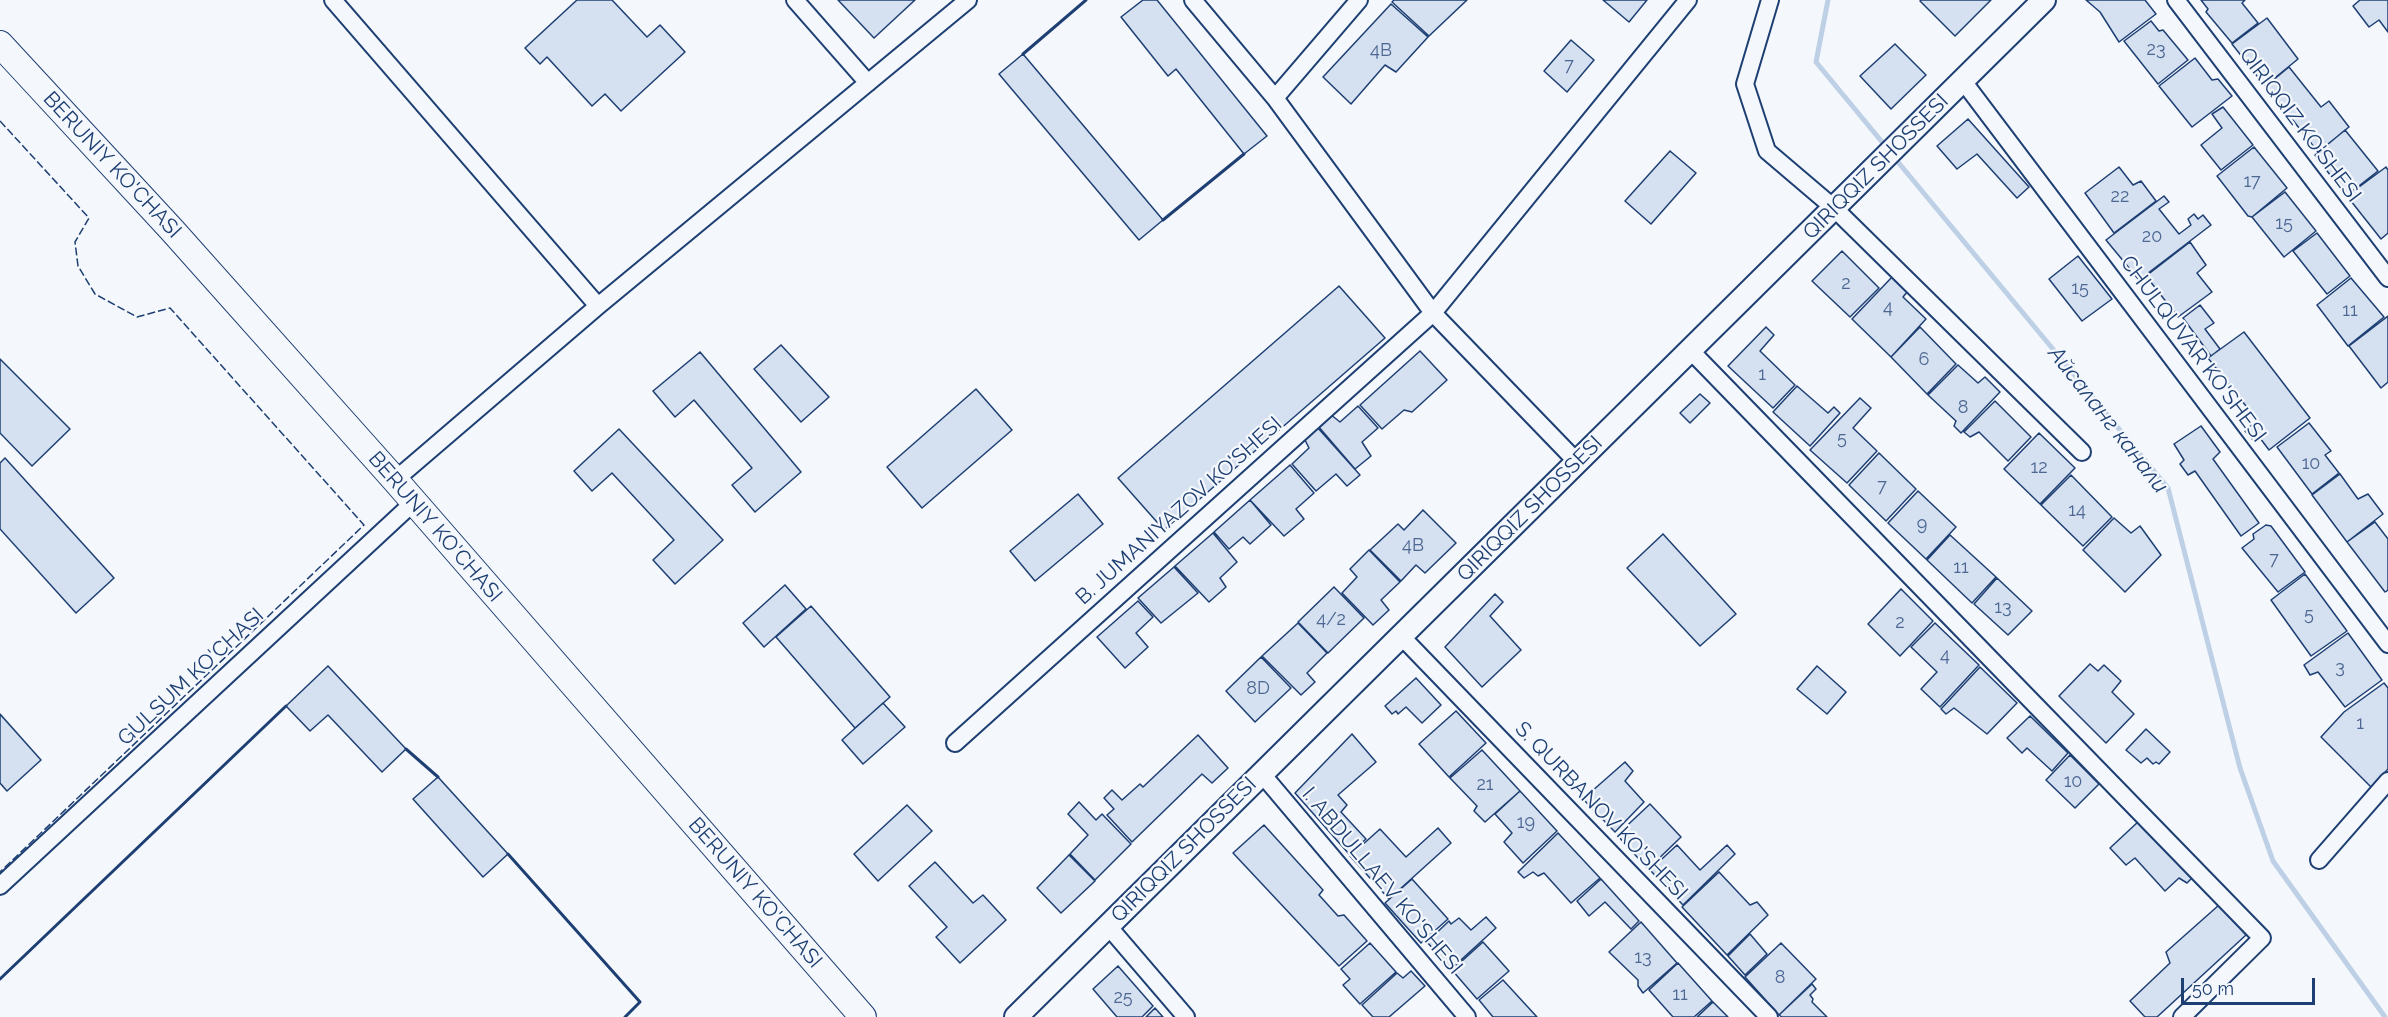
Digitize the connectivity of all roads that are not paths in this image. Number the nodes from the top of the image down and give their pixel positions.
1 (333, 0) edge
2 (795, 0) edge
3 (968, 0) edge
4 (1193, 0) edge
5 (1359, 0) edge
6 (1688, 0) edge
7 (1770, 0) edge
8 (2044, 0) edge
9 (2175, 0) edge
10 (0, 44) edge
11 (1963, 81) junction
12 (868, 83) junction
13 (1275, 98) junction
14 (1834, 208) junction
15 (2388, 278) edge
16 (598, 306) junction
17 (1433, 313) junction
18 (1690, 350) junction
19 (2082, 452) dead end
20 (1577, 462) junction
21 (395, 480) junction
22 (414, 502) junction
23 (1401, 636) junction
24 (2388, 644) edge
25 (954, 743) dead end
26 (1262, 774) junction
27 (2388, 781) edge
28 (2319, 860) dead end
29 (0, 886) edge
30 (1108, 926) junction
31 (863, 1017) edge
32 (1016, 1017) edge
33 (1186, 1017) edge
34 (1467, 1017) edge
35 (1769, 1017) edge
36 (2182, 1017) edge

1 - 16 street
2 - 12 street
3 - 12 street
4 - 13 street
5 - 13 street
6 - 17 street, B. JUMANIYAZOV KO'SHESI
7 - 14 street
8 - 11 main road, QIRIQQIZ SHOSSESI
9 - 15 street, QIRIQQIZ KO'SHESI
10 - 21 main road, BERUNIY KO'CHASI
11 - 14 main road, QIRIQQIZ SHOSSESI
11 - 24 street, CHULQUVAR KO'SHESI
12 - 16 street
13 - 17 street
14 - 18 main road, QIRIQQIZ SHOSSESI
14 - 19 street
16 - 21 street
17 - 20 street
17 - 25 street, B. JUMANIYAZOV KO'SHESI
18 - 20 main road, QIRIQQIZ SHOSSESI
18 - 36 street
20 - 23 main road, QIRIQQIZ SHOSSESI
21 - 22 main road, BERUNIY KO'CHASI
22 - 29 street, GULSUM KO'CHASI
22 - 31 main road, BERUNIY KO'CHASI
23 - 26 main road, QIRIQQIZ SHOSSESI
23 - 35 street, S. QURBANOV KO'SHESI
26 - 30 main road, QIRIQQIZ SHOSSESI
26 - 34 street, I. ABDULLAEV KO'SHESI
27 - 28 street
30 - 32 main road, QIRIQQIZ SHOSSESI
30 - 33 street

